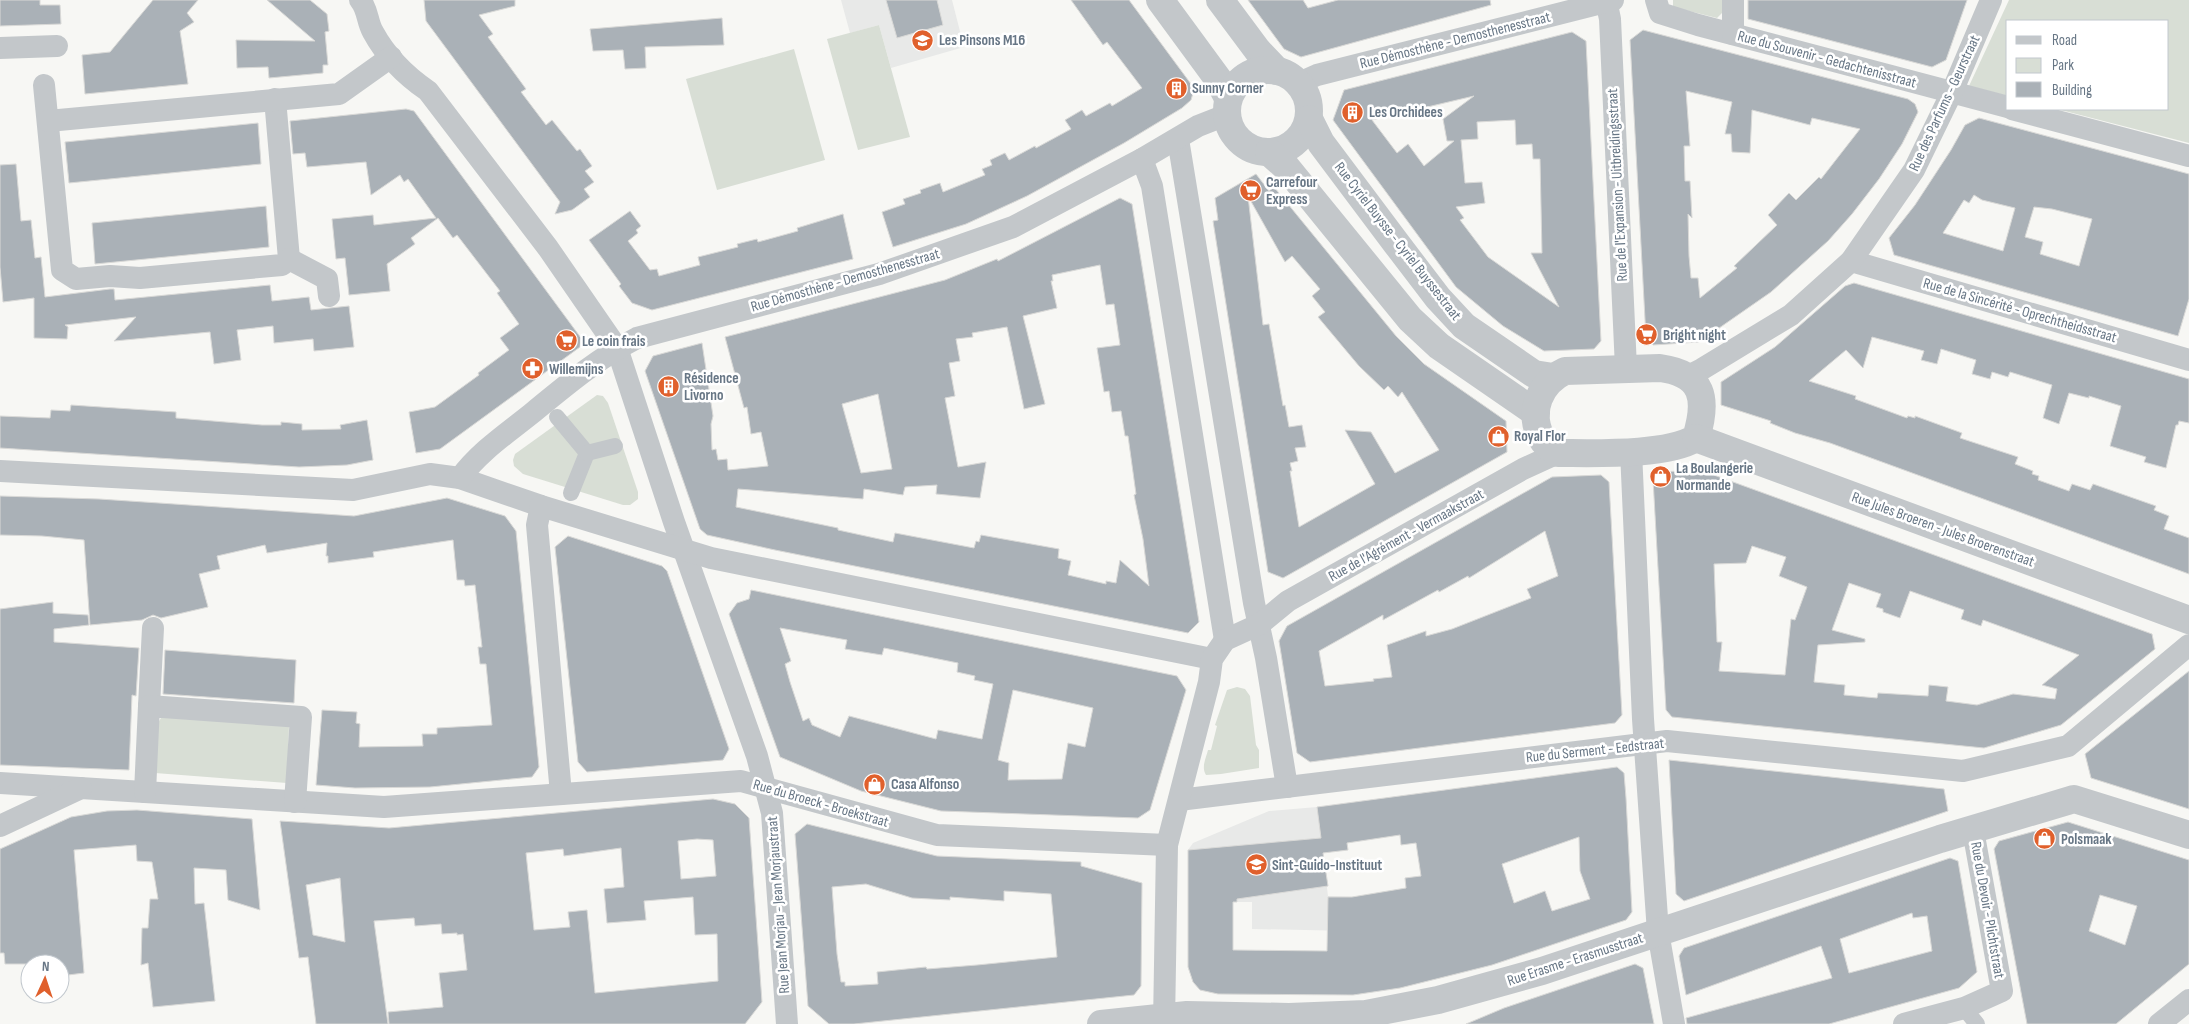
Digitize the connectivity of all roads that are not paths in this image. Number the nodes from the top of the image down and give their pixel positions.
1 (360, 0) edge
2 (1160, 0) edge
3 (1220, 0) edge
4 (1656, 0) edge
5 (1733, 0) edge
6 (1991, 0) edge
7 (1608, 1) edge
8 (1733, 34) junction
9 (57, 46) dead end
10 (0, 48) edge
11 (391, 57) junction
12 (1288, 77) junction
13 (44, 85) dead end
14 (1952, 92) junction
15 (275, 99) junction
16 (1227, 107) junction
17 (2006, 107) edge
18 (2016, 110) edge
19 (1308, 119) junction
20 (48, 121) junction
21 (1178, 138) junction
22 (1269, 152) junction
23 (2189, 156) edge
24 (1142, 159) junction
25 (290, 259) junction
26 (1851, 260) junction
27 (329, 296) dead end
28 (617, 348) junction
29 (2189, 360) edge
30 (1626, 368) junction
31 (1688, 376) junction
32 (1553, 377) junction
33 (1536, 413) junction
34 (557, 417) dead end
35 (1696, 438) junction
36 (621, 444) dead end
37 (1631, 451) junction
38 (587, 453) junction
39 (1558, 453) junction
40 (0, 471) edge
41 (460, 478) junction
42 (571, 493) dead end
43 (542, 506) junction
44 (685, 550) junction
45 (2189, 620) edge
46 (1260, 624) junction
47 (153, 628) dead end
48 (1225, 640) junction
49 (2189, 645) edge
50 (1212, 659) junction
51 (149, 706) junction
52 (1646, 743) junction
53 (0, 783) edge
54 (84, 787) junction
55 (765, 787) junction
56 (1287, 787) junction
57 (144, 792) junction
58 (561, 794) junction
59 (1179, 800) junction
60 (295, 802) junction
61 (0, 826) edge
62 (1973, 830) junction
63 (2189, 835) edge
64 (1167, 845) junction
65 (1658, 932) junction
66 (2186, 1009) edge
67 (1971, 1016) edge
68 (1164, 1020) edge
69 (1289, 1020) edge
70 (787, 1024) edge
71 (1100, 1024) edge
72 (1674, 1024) edge
73 (1904, 1024) edge
74 (2160, 1024) edge

1 - 11 street, Rue Jean Morjau - Jean Morjaustraat
2 - 16 street
3 - 12 street
4 - 8 street, Rue du Souvenir - Gedachtenisstraat
5 - 8 street
6 - 14 street, Rue des Parfums - Geurstraat
7 - 12 street, Rue Démosthène - Demosthenesstraat
7 - 30 street, Rue de l'Expansion - Uitbreidingsstraat
8 - 14 street, Rue du Souvenir - Gedachtenisstraat
9 - 10 street
11 - 15 street
11 - 28 street, Rue Jean Morjau - Jean Morjaustraat
12 - 16 street, Rue Démosthène - Demosthenesstraat
12 - 19 street
13 - 20 street
14 - 17 street, Rue du Souvenir - Gedachtenisstraat
14 - 26 street, Rue des Parfums - Geurstraat
15 - 20 street
15 - 25 street
16 - 21 street, Rue Démosthène - Demosthenesstraat
16 - 22 street
18 - 23 street
19 - 22 street
19 - 32 street, Rue Cyriel Buysse - Cyriel Buyssestraat
20 - 25 street
21 - 24 street, Rue Démosthène - Demosthenesstraat
21 - 46 street
22 - 33 street
24 - 28 street, Rue Démosthène - Demosthenesstraat
24 - 48 street
25 - 27 street
26 - 29 street, Rue de la Sincérité - Oprechtheidsstraat
26 - 31 street, Rue des Parfums - Geurstraat
28 - 41 street, Rue Démosthène - Demosthenesstraat
28 - 44 street, Rue Jean Morjau - Jean Morjaustraat
30 - 31 street
30 - 32 street
31 - 35 street
32 - 33 street
33 - 39 street
34 - 38 street
35 - 37 street
35 - 45 street, Rue Jules Broeren - Jules Broerenstraat
36 - 38 street
37 - 39 street
37 - 52 street
38 - 42 street
39 - 46 street, Rue de l'Agrément - Vermaakstraat
40 - 41 street
41 - 43 street
43 - 44 street
43 - 58 street
44 - 50 street
44 - 55 street, Rue Jean Morjau - Jean Morjaustraat
46 - 48 street, Rue de l'Agrément - Vermaakstraat
46 - 56 street
47 - 51 street
48 - 50 street
49 - 52 street, Rue du Serment - Eedstraat
50 - 59 street
51 - 57 street
51 - 60 street
52 - 56 street, Rue du Serment - Eedstraat
52 - 65 street
53 - 54 street, Rue du Broeck - Broekstraat
54 - 57 street, Rue du Broeck - Broekstraat
54 - 61 street
55 - 58 street, Rue du Broeck - Broekstraat
55 - 64 street, Rue du Broeck - Broekstraat
55 - 70 street, Rue Jean Morjau - Jean Morjaustraat
56 - 59 street, Rue du Serment - Eedstraat
57 - 60 street, Rue du Broeck - Broekstraat
58 - 60 street, Rue du Broeck - Broekstraat
59 - 64 street
62 - 63 street, Rue Erasme - Erasmusstraat
62 - 65 street, Rue Erasme - Erasmusstraat
62 - 67 street, Rue du Devoir - Plichtstraat
64 - 68 street
65 - 69 street, Rue Erasme - Erasmusstraat
65 - 72 street
66 - 74 street
67 - 73 street
68 - 69 street, Rue Erasme - Erasmusstraat
68 - 71 street, Rue Erasme - Erasmusstraat

